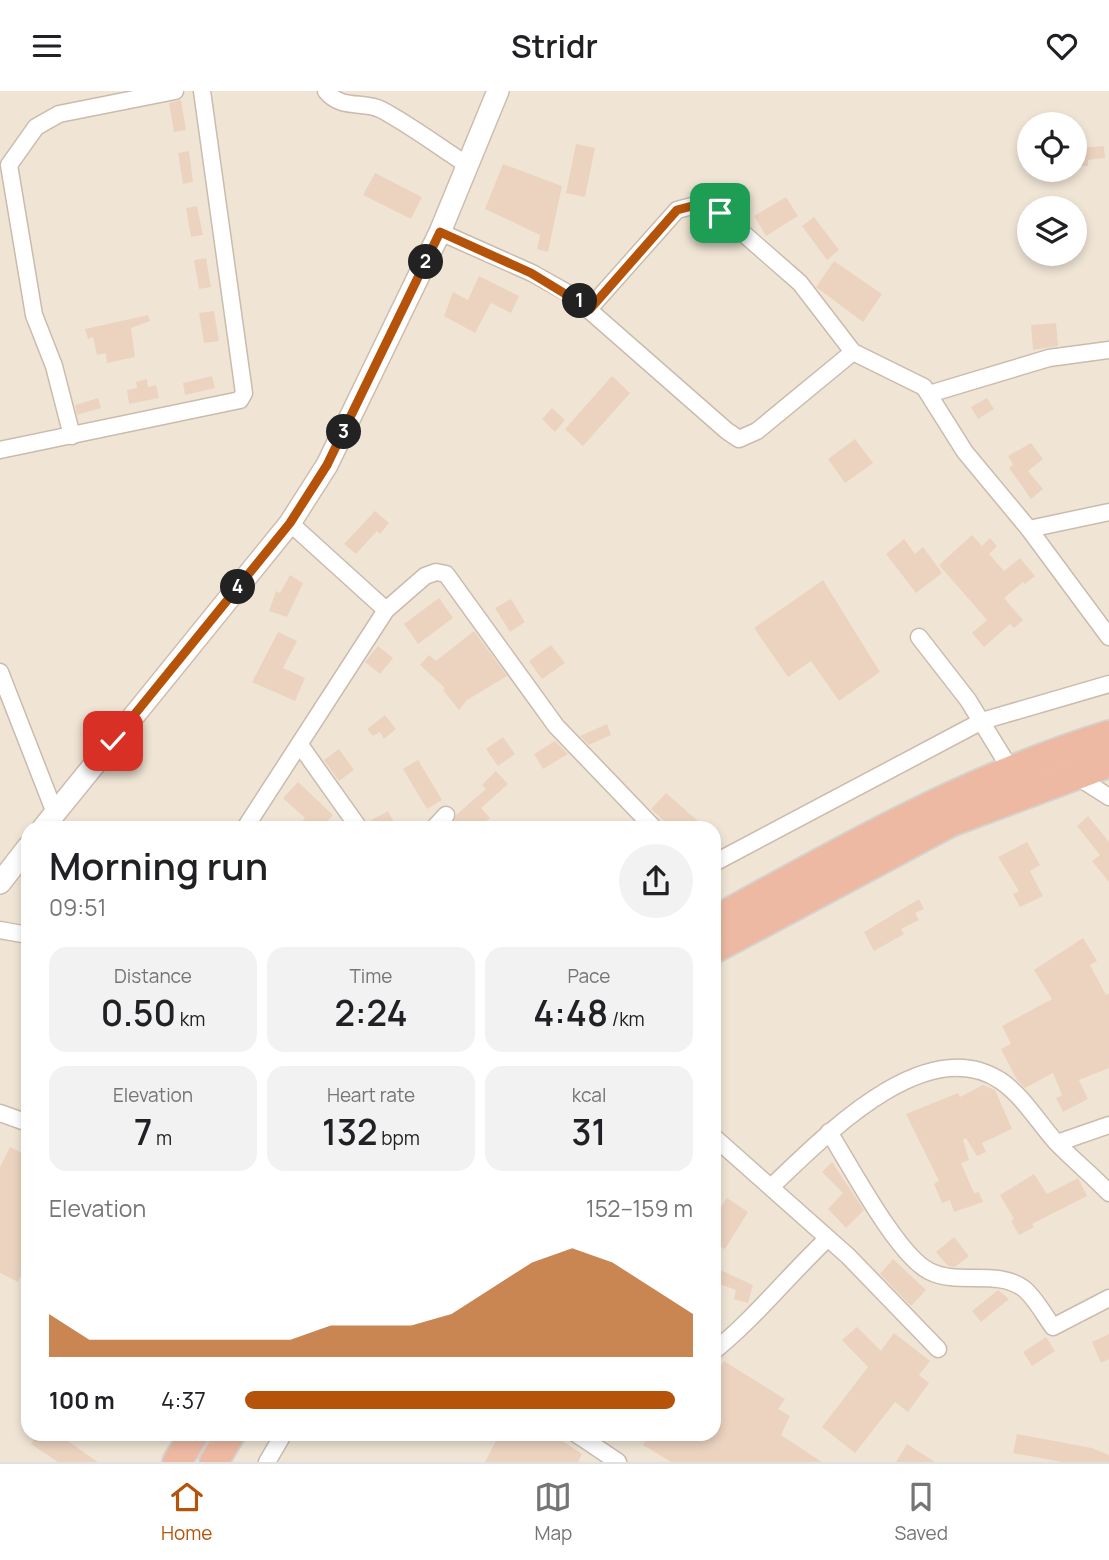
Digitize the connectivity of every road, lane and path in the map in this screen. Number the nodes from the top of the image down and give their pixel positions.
1 (175, 91) edge
2 (202, 91) edge
3 (326, 91) edge
4 (498, 91) edge
5 (466, 164) junction
6 (4, 165) edge
7 (440, 232) junction
8 (590, 309) junction
9 (1109, 350) edge
10 (853, 352) junction
11 (929, 394) junction
12 (72, 436) junction
13 (0, 450) edge
14 (1109, 512) edge
15 (290, 523) junction
16 (1029, 529) junction
17 (386, 610) junction
18 (919, 637) dead end
19 (1109, 637) edge
20 (0, 672) edge
21 (1109, 684) edge
22 (982, 721) junction
23 (1109, 735) edge
24 (300, 745) junction
25 (1109, 763) edge
26 (1011, 770) junction
27 (1073, 774) junction
28 (1109, 797) edge
29 (446, 815) dead end
30 (49, 820) edge
31 (251, 821) edge
32 (354, 821) edge
33 (440, 821) edge
34 (647, 821) edge
35 (21, 856) edge
36 (721, 859) edge
37 (846, 862) junction
38 (0, 883) edge
39 (721, 918) edge
40 (0, 930) edge
41 (21, 934) edge
42 (721, 944) edge
43 (0, 1113) edge
44 (21, 1120) edge
45 (1109, 1125) edge
46 (829, 1132) junction
47 (721, 1143) edge
48 (1057, 1143) junction
49 (771, 1187) junction
50 (1109, 1193) edge
51 (827, 1239) junction
52 (1109, 1298) edge
53 (721, 1346) edge
54 (938, 1349) dead end
55 (190, 1441) edge
56 (226, 1441) edge
57 (279, 1441) edge
58 (589, 1441) edge
59 (177, 1462) edge
60 (214, 1462) edge
61 (267, 1462) edge
62 (618, 1462) edge

1 - 6 street
2 - 12 street
3 - 5 street
4 - 5 street
5 - 7 street
6 - 12 street
7 - 8 street
7 - 15 street
8 - 10 street
8 - 10 street
9 - 11 street
10 - 11 street
11 - 16 street
12 - 13 street
14 - 16 street
15 - 17 street
15 - 30 street
16 - 19 street
17 - 24 street
17 - 34 street
18 - 22 street
20 - 30 street
21 - 22 street
22 - 26 street
22 - 36 street
23 - 26 highway
24 - 31 street
24 - 32 street
25 - 27 highway
26 - 37 highway
27 - 28 street
27 - 37 highway
29 - 33 street
35 - 38 street
37 - 39 highway
37 - 42 highway
40 - 41 street
43 - 44 street
45 - 48 street
46 - 48 street
46 - 49 street
46 - 52 street
47 - 49 street
48 - 50 street
49 - 51 street
51 - 53 street
51 - 54 street
55 - 59 highway
56 - 60 highway
57 - 61 street
58 - 62 street

